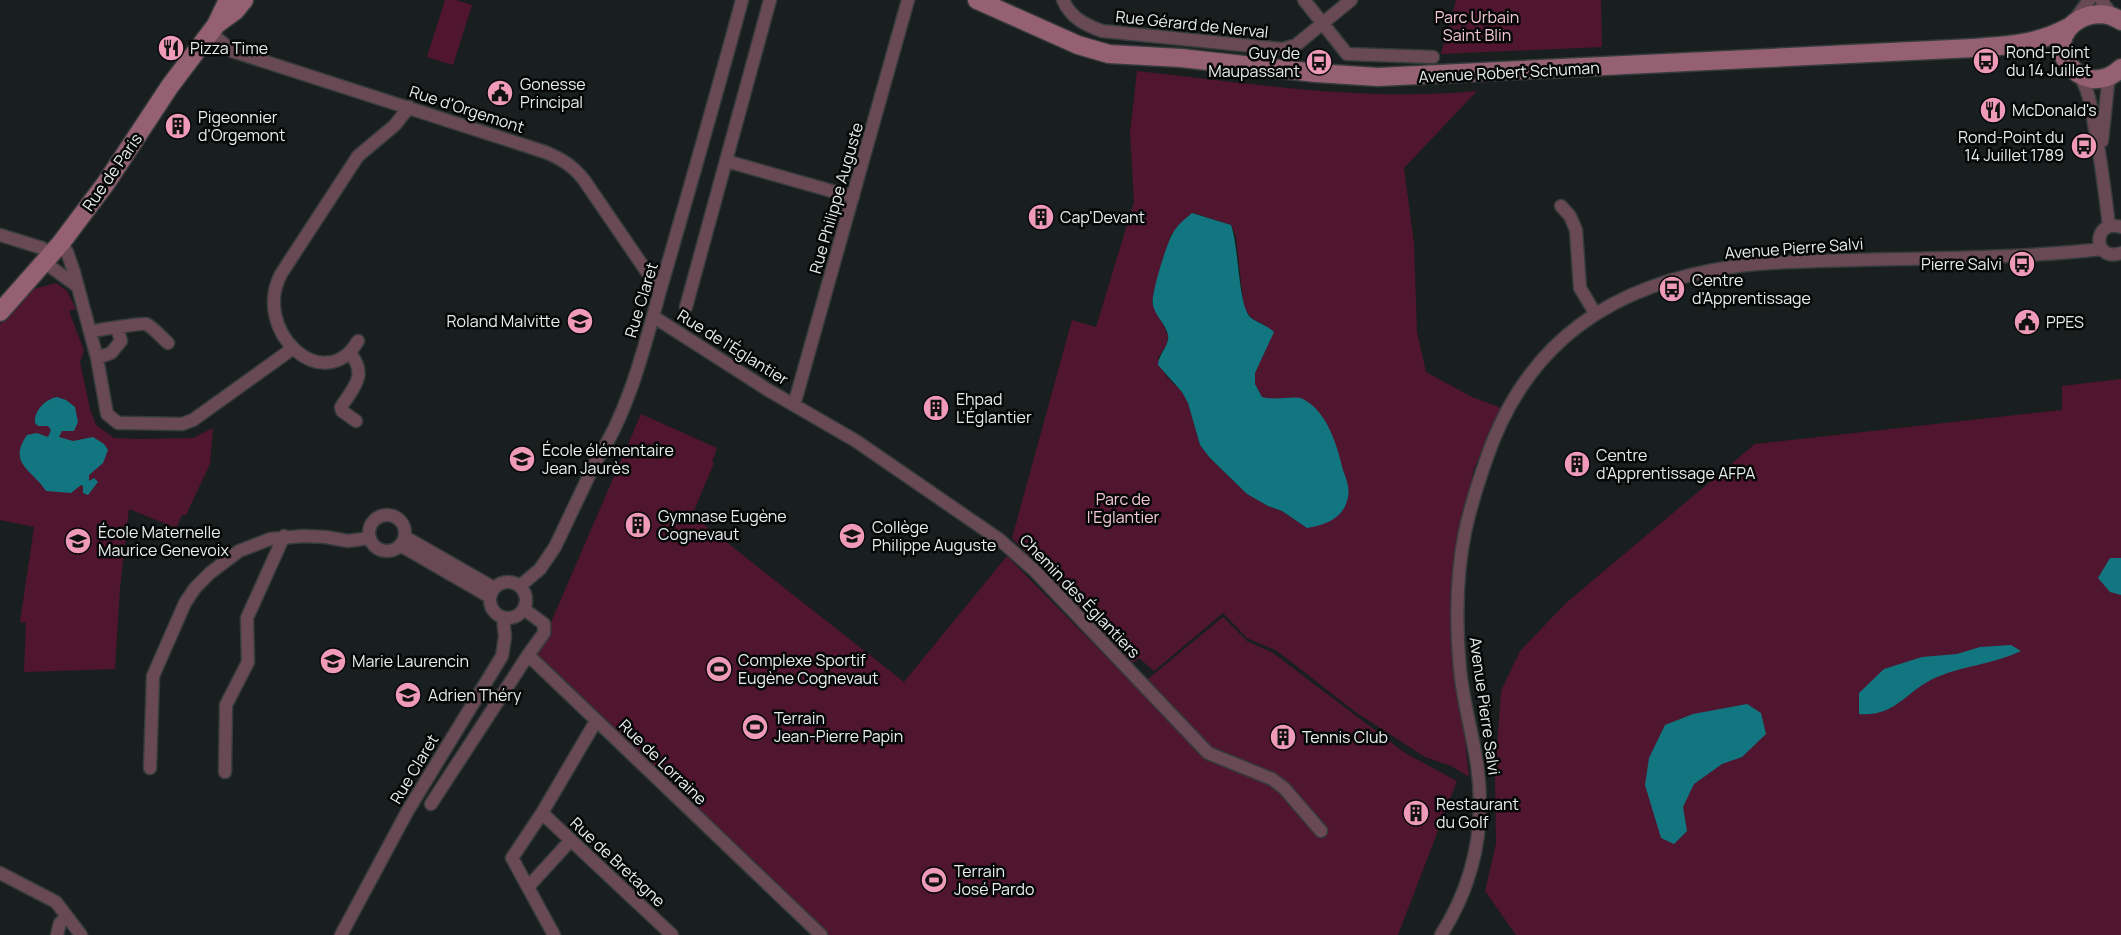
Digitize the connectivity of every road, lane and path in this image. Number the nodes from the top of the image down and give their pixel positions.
1 (228, 0) edge
2 (244, 0) edge
3 (742, 0) edge
4 (770, 0) edge
5 (908, 0) edge
6 (977, 0) edge
7 (989, 0) edge
8 (1063, 0) edge
9 (1304, 0) edge
10 (1351, 0) edge
11 (2089, 0) edge
12 (2114, 15) edge
13 (1323, 23) junction
14 (2071, 23) junction
15 (1028, 24) junction
16 (213, 29) junction
17 (1996, 46) junction
18 (1433, 57) dead end
19 (2073, 69) junction
20 (2117, 71) edge
21 (409, 107) junction
22 (2100, 155) junction
23 (726, 161) junction
24 (853, 197) junction
25 (1561, 206) dead end
26 (2115, 226) edge
27 (0, 235) edge
28 (2102, 249) junction
29 (52, 253) junction
30 (2121, 256) edge
31 (77, 286) junction
32 (660, 291) junction
33 (686, 307) dead end
34 (0, 312) edge
35 (1595, 313) junction
36 (654, 317) junction
37 (117, 328) junction
38 (90, 332) junction
39 (358, 341) dead end
40 (168, 343) dead end
41 (292, 349) junction
42 (350, 353) junction
43 (97, 358) junction
44 (794, 405) junction
45 (356, 421) dead end
46 (284, 536) junction
47 (370, 538) junction
48 (403, 541) junction
49 (520, 586) junction
50 (492, 592) junction
51 (524, 609) junction
52 (503, 618) junction
53 (528, 655) junction
54 (596, 721) junction
55 (150, 768) dead end
56 (225, 772) dead end
57 (431, 804) dead end
58 (542, 813) junction
59 (1321, 831) dead end
60 (571, 840) junction
61 (0, 873) edge
62 (528, 887) junction
63 (67, 917) junction
64 (818, 934) edge
65 (57, 935) edge
66 (81, 935) edge
67 (341, 935) edge
68 (554, 935) edge
69 (672, 935) edge
70 (1441, 935) edge

1 - 16 main road, Rue de Paris
2 - 16 main road, Rue de Paris
3 - 32 street, Rue Claret
4 - 23 street
5 - 24 street, Rue Philippe Auguste
6 - 15 main road, Avenue Robert Schuman
7 - 15 main road, Avenue Robert Schuman
8 - 13 street, Rue Gérard de Nerval
9 - 13 street
10 - 13 street, Rue Gérard de Nerval
11 - 14 street
12 - 14 main road
13 - 18 street
14 - 17 main road, Avenue Robert Schuman
14 - 19 main road
15 - 17 main road, Avenue Robert Schuman
16 - 21 street, Rue d'Orgemont
16 - 29 main road, Rue de Paris
17 - 19 main road, Avenue Robert Schuman
19 - 20 main road
19 - 22 street
20 - 22 street
21 - 32 street, Rue d'Orgemont
21 - 41 street
22 - 26 street
23 - 24 street
23 - 33 street
24 - 44 street, Rue Philippe Auguste
25 - 35 street
26 - 28 street
27 - 29 street
28 - 30 street
28 - 35 street, Avenue Pierre Salvi
29 - 31 street
29 - 31 street
29 - 34 main road, Rue de Paris
31 - 38 street
32 - 36 street, Rue Claret
35 - 70 street, Avenue Pierre Salvi
36 - 44 street, Rue de l'Églantier
36 - 49 street, Rue Claret
37 - 38 street
37 - 40 street
37 - 43 street
38 - 43 street
39 - 42 street
41 - 42 street
41 - 43 street
42 - 45 street
44 - 59 street, Chemin des Églantiers
46 - 47 street
46 - 55 street
46 - 56 street
47 - 48 street
47 - 48 street
48 - 50 street
49 - 50 street
49 - 51 street
50 - 52 street
51 - 52 street
51 - 53 street
52 - 67 street, Rue Claret
53 - 54 street, Rue de Lorraine
53 - 57 street
54 - 58 street
54 - 64 street, Rue de Lorraine
58 - 60 street, Rue de Bretagne
58 - 62 street
60 - 62 street
60 - 69 street, Rue de Bretagne
61 - 63 street
62 - 68 street
63 - 65 street
63 - 66 street

